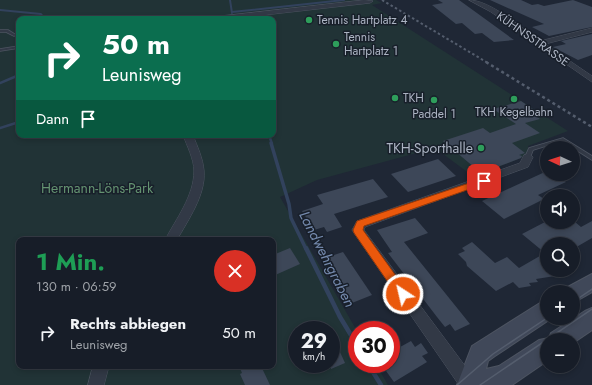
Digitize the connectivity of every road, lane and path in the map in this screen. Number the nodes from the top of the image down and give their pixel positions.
1 (472, 0) edge
2 (370, 1) dead end
3 (239, 16) edge
4 (592, 30) edge
5 (0, 31) edge
6 (14, 34) dead end
7 (539, 43) junction
8 (16, 48) edge
9 (0, 50) edge
10 (592, 80) edge
11 (189, 138) edge
12 (528, 157) joint
13 (592, 158) edge
14 (172, 237) edge
15 (592, 282) edge
16 (580, 290) edge
17 (540, 314) edge
18 (592, 318) edge
19 (570, 333) edge
20 (540, 353) edge
21 (100, 369) edge
22 (468, 384) edge
23 (96, 385) edge

1 - 7 street, KÜHNSSTRASSE
2 - 3 street
4 - 7 street
5 - 6 lane
7 - 10 street, KÜHNSSTRASSE
8 - 9 lane
11 - 14 street
12 - 13 lane
12 - 22 street
15 - 16 main road
17 - 22 main road
18 - 19 main road
20 - 22 main road
21 - 23 street

